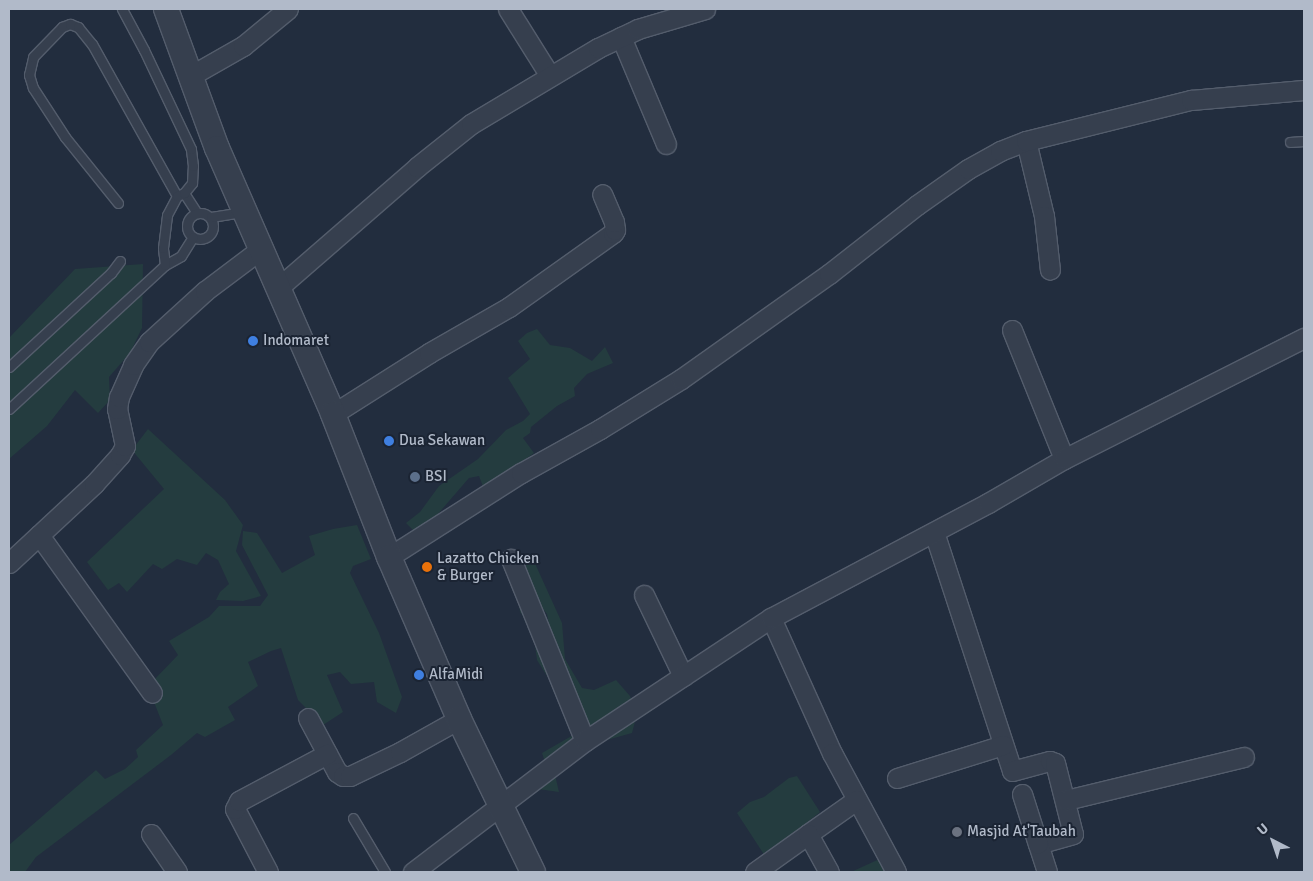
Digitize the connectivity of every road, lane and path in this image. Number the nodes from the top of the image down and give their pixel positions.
1 (122, 9) edge
2 (166, 9) edge
3 (288, 9) edge
4 (508, 9) edge
5 (705, 9) edge
6 (621, 37) junction
7 (192, 75) junction
8 (550, 76) junction
9 (1304, 90) edge
10 (1026, 141) junction
11 (1304, 141) edge
12 (1290, 142) dead end
13 (666, 144) dead end
14 (181, 194) junction
15 (602, 194) dead end
16 (118, 203) dead end
17 (245, 211) junction
18 (197, 213) junction
19 (210, 217) junction
20 (193, 236) junction
21 (261, 249) junction
22 (120, 261) dead end
23 (165, 265) junction
24 (1050, 270) dead end
25 (278, 288) junction
26 (1012, 330) dead end
27 (1304, 338) edge
28 (9, 367) edge
29 (10, 407) edge
30 (333, 414) junction
31 (1064, 459) junction
32 (934, 532) junction
33 (39, 535) junction
34 (387, 550) junction
35 (511, 559) dead end
36 (9, 563) edge
37 (644, 595) dead end
38 (770, 618) junction
39 (683, 676) junction
40 (152, 693) dead end
41 (308, 718) dead end
42 (459, 719) junction
43 (585, 741) junction
44 (1004, 745) junction
45 (327, 754) junction
46 (1244, 757) dead end
47 (897, 778) dead end
48 (1022, 794) dead end
49 (856, 800) junction
50 (1066, 800) junction
51 (500, 806) junction
52 (353, 818) dead end
53 (151, 834) dead end
54 (808, 834) junction
55 (1038, 844) junction
56 (177, 872) edge
57 (268, 872) edge
58 (385, 872) edge
59 (413, 872) edge
60 (533, 872) edge
61 (755, 872) edge
62 (829, 872) edge
63 (896, 872) edge
64 (1047, 872) edge

1 - 14 lane
2 - 7 street
3 - 7 street
4 - 8 street
5 - 6 street
6 - 8 street
6 - 13 street
7 - 17 street
8 - 25 street
9 - 10 street
10 - 24 street
10 - 34 street
11 - 12 lane
14 - 16 lane
14 - 18 lane
14 - 23 lane
15 - 30 street
17 - 19 lane
17 - 21 street
18 - 19 lane
18 - 20 lane
19 - 20 lane
20 - 23 lane
21 - 25 street
21 - 33 street
22 - 28 lane
23 - 29 lane
25 - 30 street
26 - 31 street
27 - 31 street
30 - 34 street
31 - 32 street
32 - 38 street
32 - 44 street
33 - 36 street
33 - 40 street
34 - 42 street
35 - 43 street
37 - 39 street
38 - 39 street
38 - 49 street
39 - 43 street
41 - 45 street
42 - 45 street
42 - 51 street
43 - 51 street
44 - 47 street
44 - 50 street
45 - 57 street
46 - 50 street
48 - 55 street
49 - 54 street
49 - 63 street
50 - 55 street
51 - 59 street
51 - 60 street
52 - 58 lane
53 - 56 street
54 - 61 street
54 - 62 street
55 - 64 street

